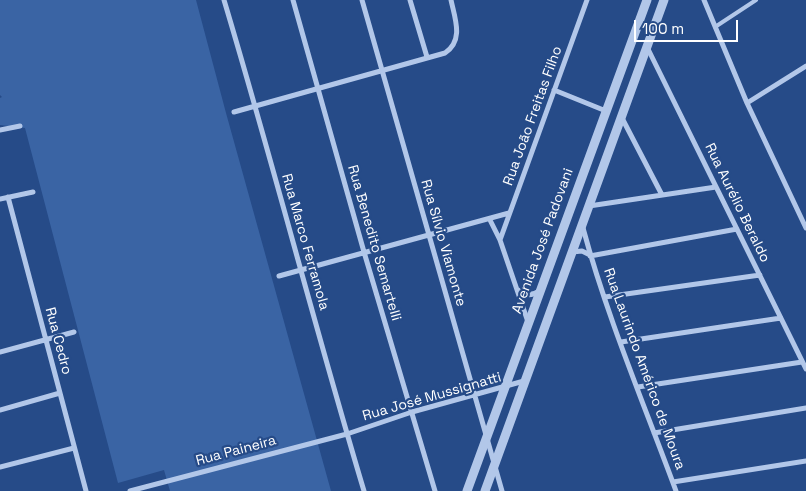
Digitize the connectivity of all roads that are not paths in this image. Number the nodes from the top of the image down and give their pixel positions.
1 (224, 0) edge
2 (293, 0) edge
3 (362, 0) edge
4 (410, 0) edge
5 (451, 0) edge
6 (587, 0) edge
7 (647, 0) edge
8 (664, 0) edge
9 (704, 0) edge
10 (756, 0) edge
11 (715, 27) junction
12 (647, 47) junction
13 (427, 57) junction
14 (806, 66) edge
15 (382, 70) junction
16 (318, 89) junction
17 (554, 90) junction
18 (747, 103) junction
19 (256, 106) junction
20 (606, 111) junction
21 (234, 112) dead end
22 (622, 117) junction
23 (20, 126) dead end
24 (0, 130) edge
25 (716, 187) junction
26 (33, 192) dead end
27 (662, 196) junction
28 (8, 198) junction
29 (0, 199) edge
30 (589, 206) junction
31 (509, 213) junction
32 (490, 220) junction
33 (582, 225) junction
34 (806, 228) edge
35 (737, 229) junction
36 (428, 234) junction
37 (500, 240) junction
38 (364, 252) junction
39 (572, 252) junction
40 (590, 256) junction
41 (302, 270) junction
42 (760, 275) junction
43 (279, 276) dead end
44 (517, 290) junction
45 (540, 290) junction
46 (605, 297) junction
47 (781, 318) junction
48 (528, 322) junction
49 (74, 332) dead end
50 (46, 340) junction
51 (621, 342) junction
52 (0, 352) edge
53 (802, 362) junction
54 (806, 369) edge
55 (524, 381) junction
56 (638, 387) junction
57 (504, 388) junction
58 (60, 393) junction
59 (474, 394) junction
60 (806, 408) edge
61 (0, 410) edge
62 (412, 412) junction
63 (654, 433) junction
64 (347, 434) junction
65 (487, 436) junction
66 (74, 448) junction
67 (806, 462) edge
68 (494, 465) junction
69 (0, 467) edge
70 (673, 482) junction
71 (86, 491) edge
72 (130, 491) edge
73 (364, 491) edge
74 (435, 491) edge
75 (467, 491) edge
76 (485, 491) edge
77 (502, 491) edge
78 (676, 491) edge

1 - 19 street, Rua Marco Ferramola
2 - 16 street, Rua Benedito Semartelli
3 - 15 street, Rua Sílvio Viamonte
4 - 13 street
5 - 13 street
6 - 17 street, Rua João Freitas Filho
7 - 20 street, Avenida José Padovani
8 - 12 street
9 - 11 street
10 - 11 lane
11 - 18 street
12 - 22 street
12 - 25 street, Rua Aurélio Beraldo
13 - 15 street
14 - 18 street
15 - 16 street
15 - 36 street, Rua Sílvio Viamonte
16 - 19 street
16 - 38 street, Rua Benedito Semartelli
17 - 20 street
17 - 31 street, Rua João Freitas Filho
18 - 34 street
19 - 21 street
19 - 41 street, Rua Marco Ferramola
20 - 45 street, Avenida José Padovani
22 - 27 street
22 - 30 street
23 - 24 street
25 - 27 street
25 - 35 street, Rua Aurélio Beraldo
26 - 28 street
27 - 30 street
28 - 29 street
28 - 50 street, Rua Cedro
30 - 33 street
31 - 32 street
31 - 37 street, Rua João Freitas Filho
32 - 36 street
32 - 37 street
33 - 39 street
33 - 40 street, Rua Laurindo Américo de Moura
35 - 40 street
35 - 42 street, Rua Aurélio Beraldo
36 - 38 street
36 - 59 street, Rua Sílvio Viamonte
37 - 44 street
38 - 41 street
38 - 62 street, Rua Benedito Semartelli
39 - 40 street, Rua Laurindo Américo de Moura
39 - 55 street
40 - 46 street, Rua Laurindo Américo de Moura
41 - 43 street
41 - 64 street, Rua Marco Ferramola
42 - 46 street
42 - 47 street, Rua Aurélio Beraldo
44 - 45 street
44 - 48 street
45 - 48 street, Avenida José Padovani
46 - 51 street, Rua Laurindo Américo de Moura
47 - 51 street
47 - 53 street, Rua Aurélio Beraldo
48 - 57 street, Avenida José Padovani
49 - 50 street
50 - 52 street
50 - 58 street, Rua Cedro
51 - 56 street, Rua Laurindo Américo de Moura
53 - 54 street, Rua Aurélio Beraldo
53 - 56 street
55 - 57 street, Rua José Mussignatti
55 - 68 street
56 - 63 street, Rua Laurindo Américo de Moura
57 - 59 street, Rua José Mussignatti
57 - 65 street, Avenida José Padovani
58 - 61 street
58 - 66 street, Rua Cedro
59 - 62 street, Rua José Mussignatti
59 - 65 street, Rua Sílvio Viamonte
60 - 63 street
62 - 64 street, Rua José Mussignatti
62 - 74 street, Rua Benedito Semartelli
63 - 70 street, Rua Laurindo Américo de Moura
64 - 72 street, Rua Paineira
64 - 73 street, Rua Marco Ferramola
65 - 68 street, Rua Sílvio Viamonte
65 - 75 street, Avenida José Padovani
66 - 69 street
66 - 71 street, Rua Cedro
67 - 70 street
68 - 76 street
68 - 77 street, Rua Sílvio Viamonte
70 - 78 street, Rua Laurindo Américo de Moura

